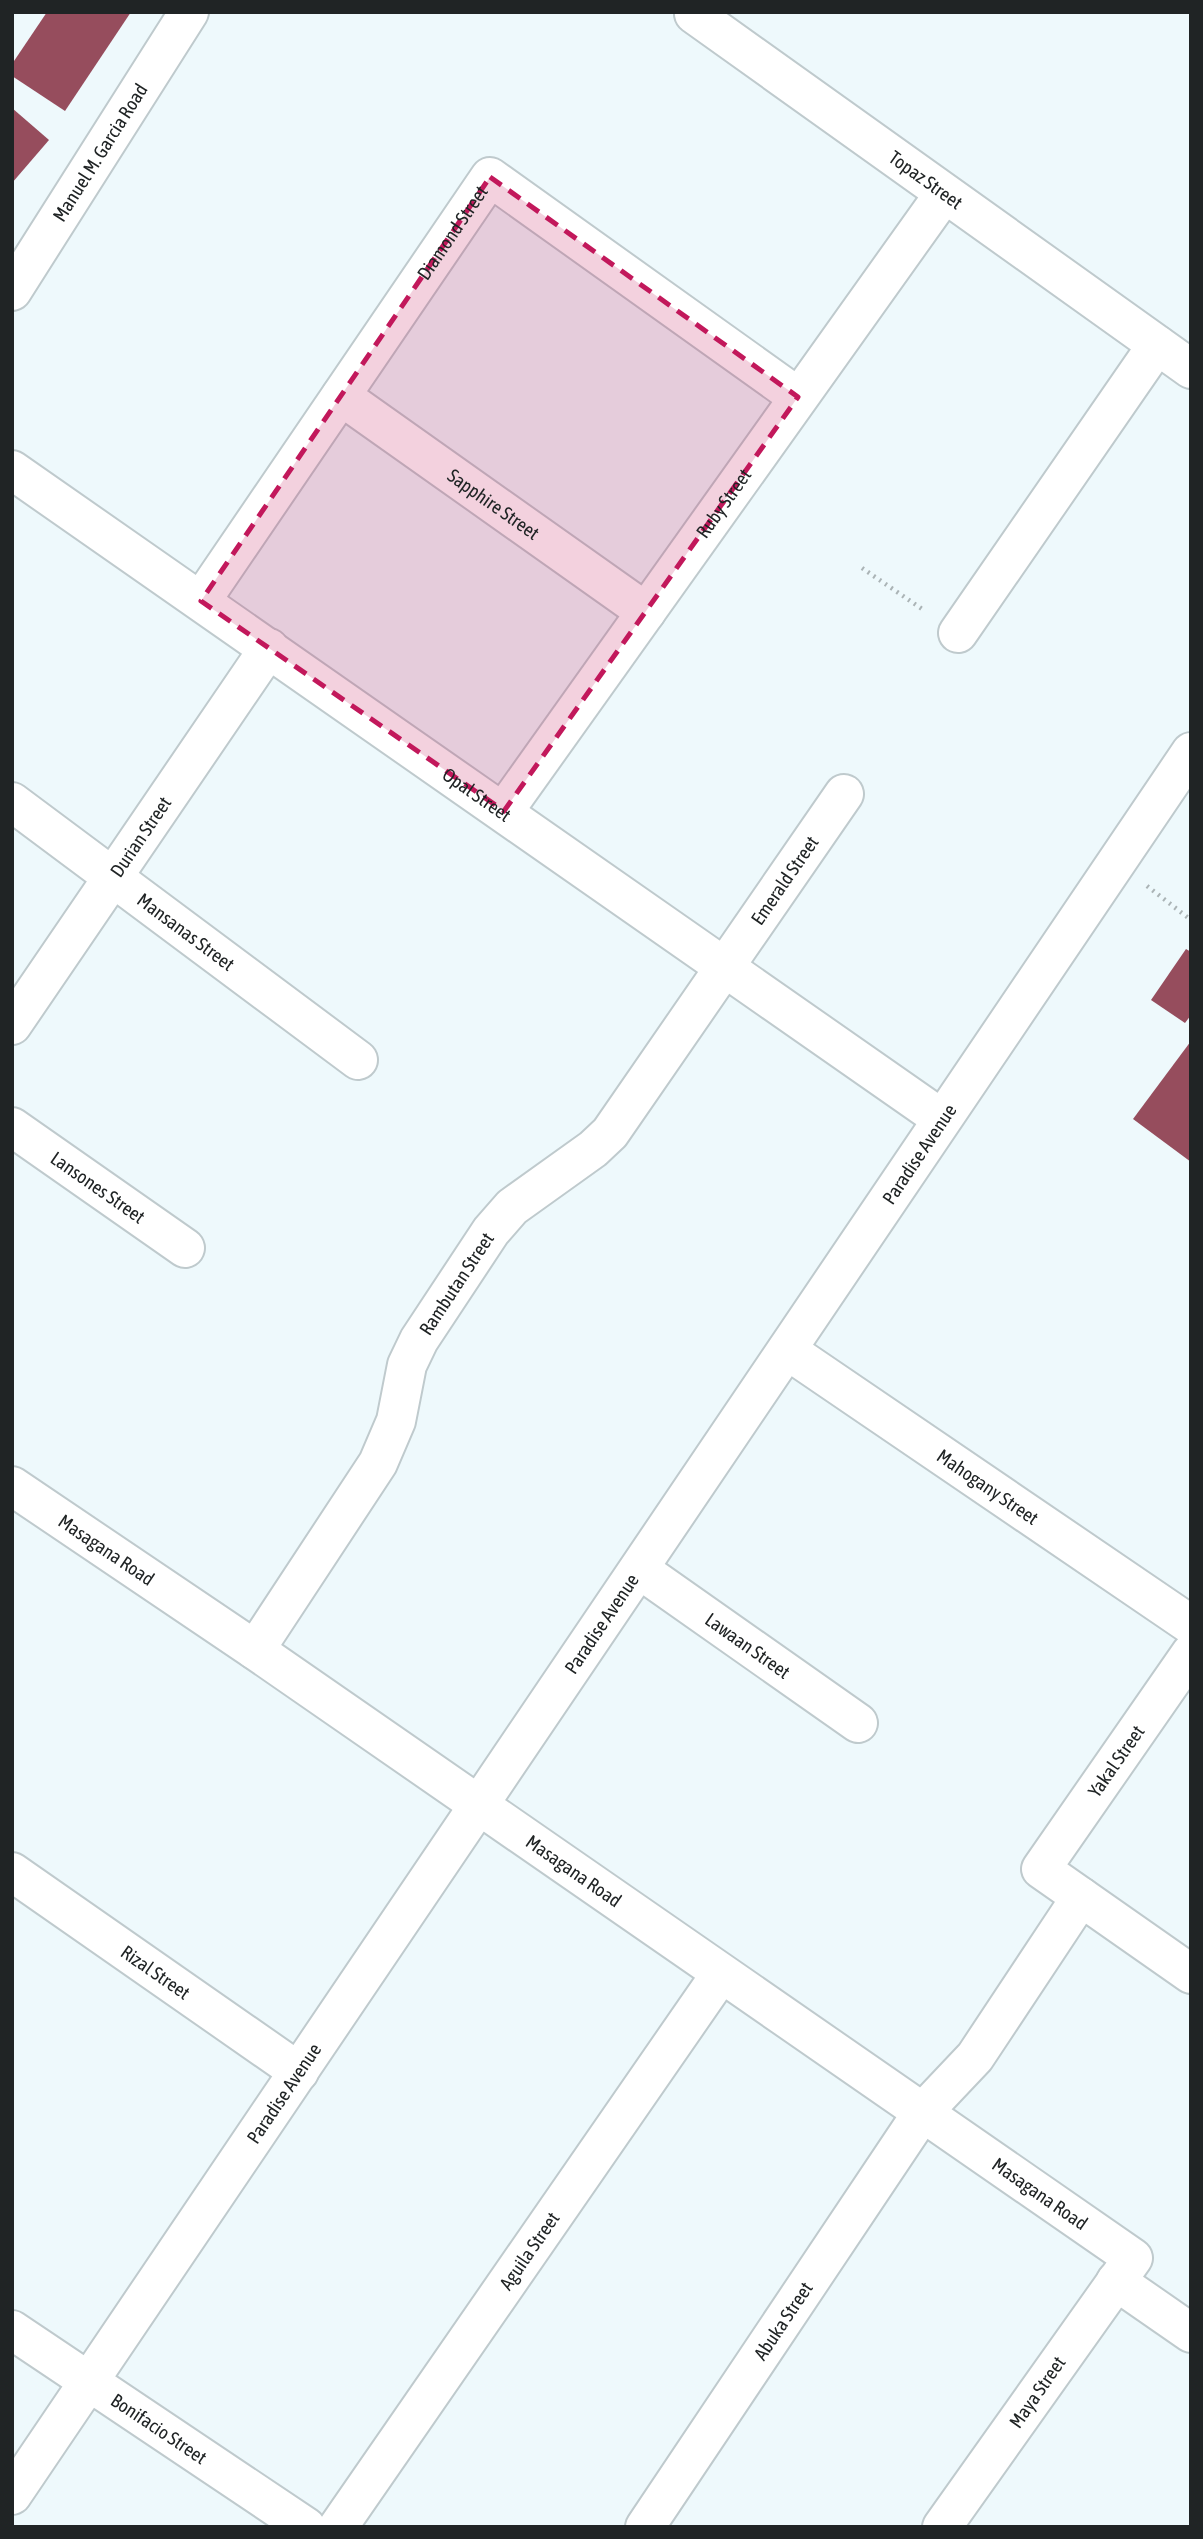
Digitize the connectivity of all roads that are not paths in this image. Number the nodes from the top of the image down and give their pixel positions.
1 (189, 12) edge
2 (694, 14) dead end
3 (944, 194) junction
4 (12, 291) edge
5 (1157, 345) junction
6 (1191, 369) edge
7 (341, 396) junction
8 (799, 397) junction
9 (12, 470) edge
10 (201, 601) junction
11 (646, 612) junction
12 (958, 632) road end
13 (269, 648) junction
14 (1191, 752) edge
15 (844, 794) dead end
16 (12, 802) edge
17 (504, 811) junction
18 (113, 878) junction
19 (725, 965) junction
20 (12, 1025) edge
21 (358, 1060) dead end
22 (942, 1119) junction
23 (12, 1127) edge
24 (185, 1248) dead end
25 (787, 1350) junction
26 (12, 1486) edge
27 (639, 1569) junction
28 (1191, 1625) edge
29 (255, 1650) junction
30 (1191, 1653) edge
31 (858, 1723) dead end
32 (479, 1805) junction
33 (12, 1872) edge
34 (1081, 1897) junction
35 (1191, 1974) edge
36 (720, 1975) junction
37 (299, 2071) junction
38 (922, 2113) junction
39 (1125, 2270) junction
40 (12, 2330) edge
41 (1191, 2333) edge
42 (88, 2383) junction
43 (12, 2495) edge
44 (306, 2527) edge
45 (338, 2527) edge
46 (646, 2527) edge
47 (942, 2527) edge

1 - 4 street, Manuel M. Garcia Road
2 - 3 street, Topaz Street
3 - 5 street, Topaz Street
3 - 8 street, Ruby Street
5 - 6 street, Topaz Street
5 - 12 street
7 - 8 street, Diamond Street
7 - 10 street, Diamond Street
7 - 11 street, Sapphire Street
8 - 11 street, Ruby Street
9 - 10 street, Opal Street
10 - 13 street, Opal Street
11 - 17 street, Ruby Street
13 - 17 street, Opal Street
13 - 18 street, Durian Street
14 - 22 street, Paradise Avenue
15 - 19 street, Emerald Street
16 - 18 street, Mansanas Street
17 - 19 street, Opal Street
18 - 20 street, Durian Street
18 - 21 street, Mansanas Street
19 - 22 street, Opal Street
19 - 29 street, Rambutan Street
22 - 25 street, Paradise Avenue
23 - 24 street, Lansones Street
25 - 27 street, Paradise Avenue
25 - 28 street, Mahogany Street
26 - 29 street, Masagana Road
27 - 31 street, Lawaan Street
27 - 32 street, Paradise Avenue
29 - 32 street, Masagana Road
30 - 34 street, Yakal Street
32 - 36 street, Masagana Road
32 - 37 street, Paradise Avenue
33 - 37 street, Rizal Street
34 - 35 street
34 - 38 street, Abuka Street
36 - 38 street, Masagana Road
36 - 45 street, Aguila Street
37 - 42 street, Paradise Avenue
38 - 39 street, Masagana Road
38 - 46 street, Abuka Street
39 - 41 street, Masagana Road
39 - 47 street, Maya Street
40 - 42 street, Bonifacio Street
42 - 43 street, Paradise Avenue
42 - 44 street, Bonifacio Street

